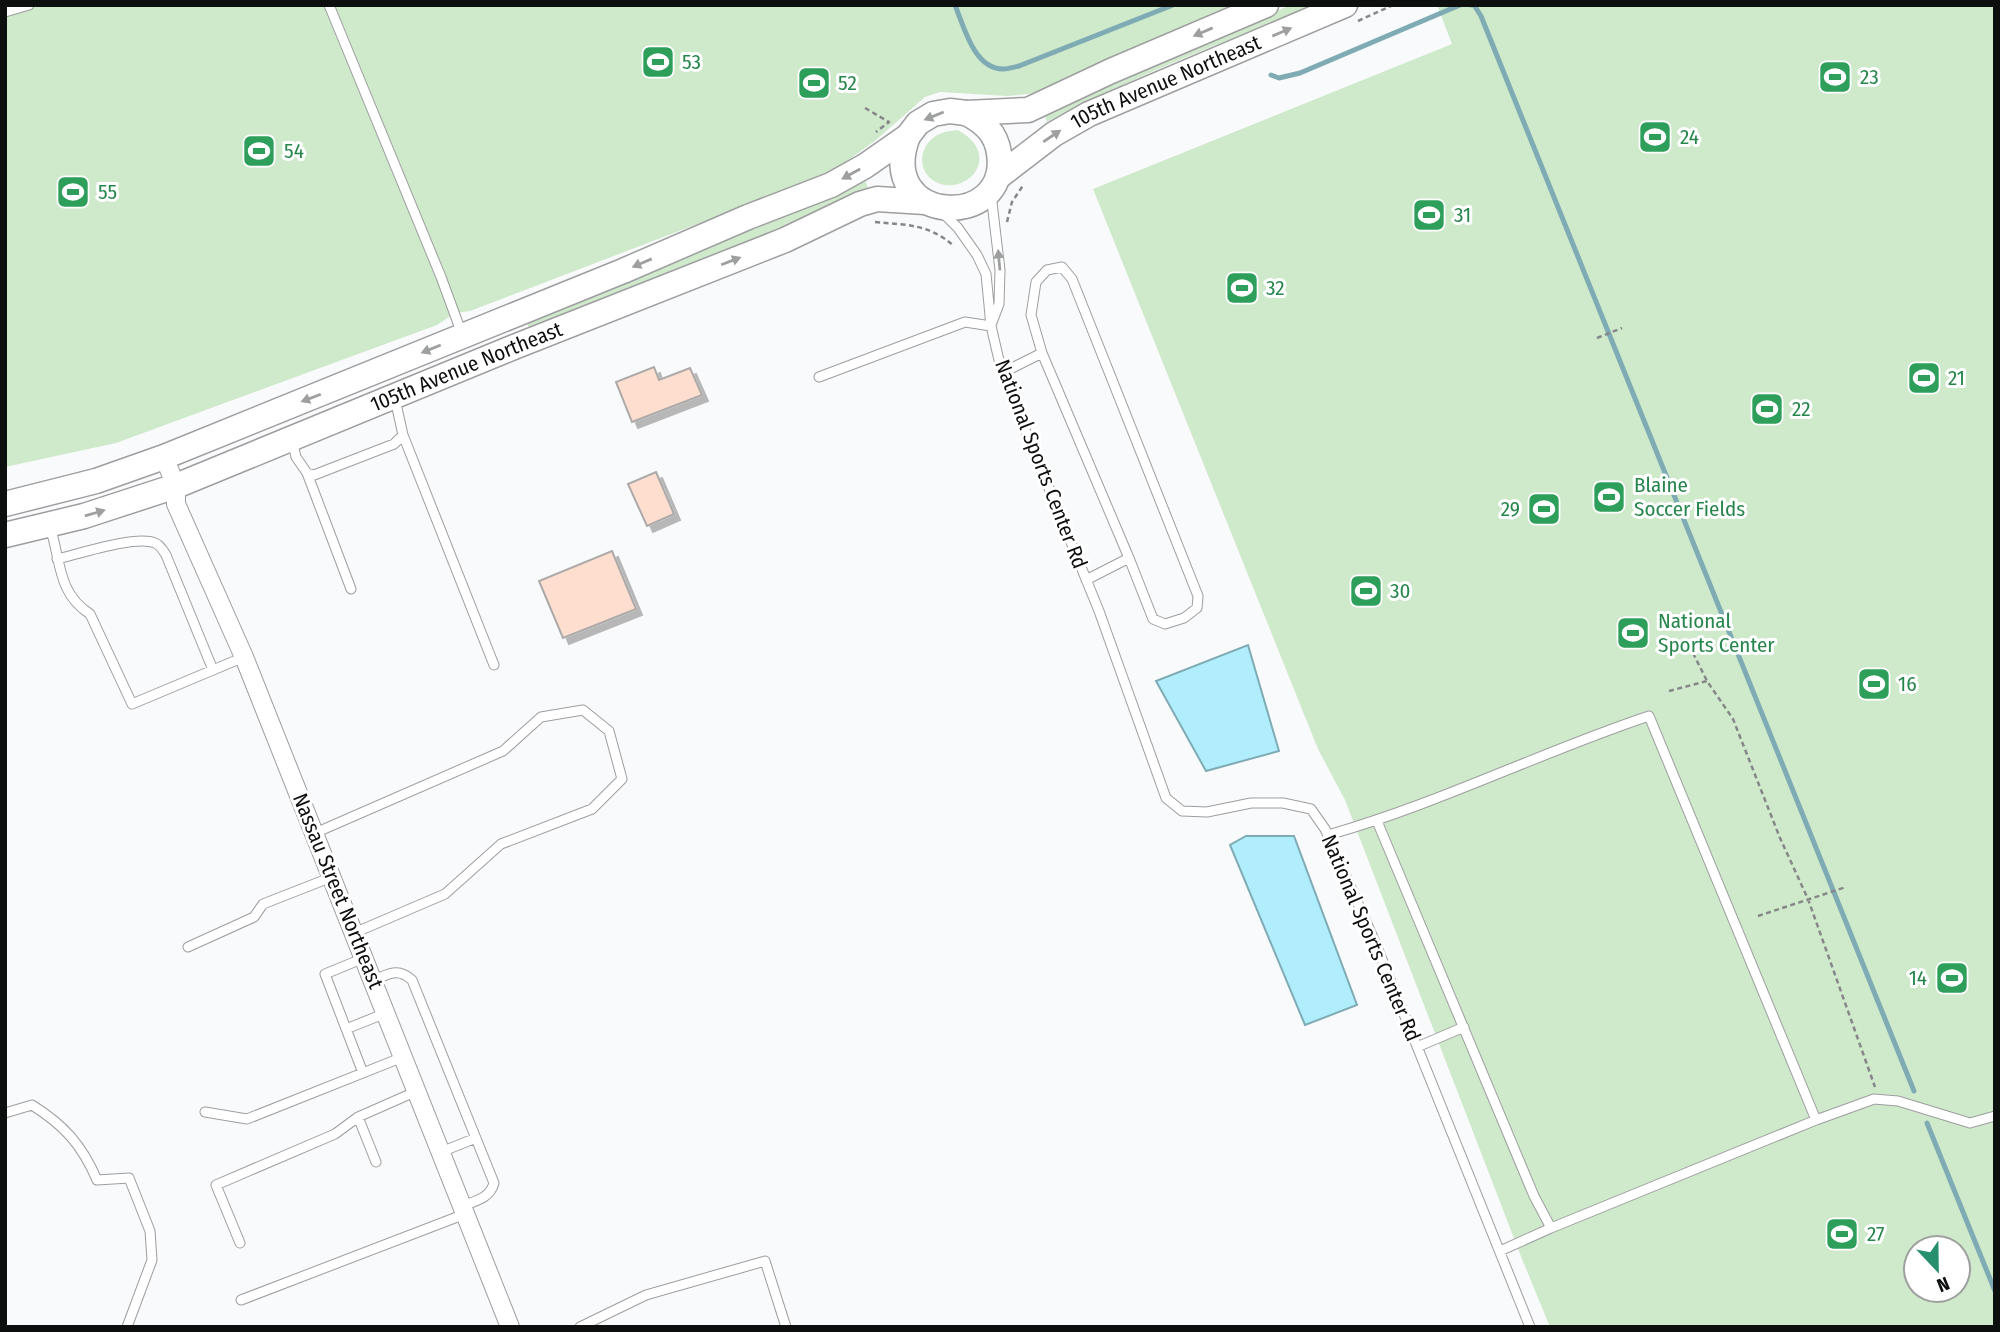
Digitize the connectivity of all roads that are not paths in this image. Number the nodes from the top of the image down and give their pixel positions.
1 (29, 5) edge
2 (329, 5) edge
3 (1266, 5) edge
4 (5, 12) edge
5 (1352, 13) edge
6 (967, 113) junction
7 (898, 129) junction
8 (995, 183) junction
9 (931, 205) junction
10 (991, 326) junction
11 (463, 336) junction
12 (1042, 353) junction
13 (1002, 373) junction
14 (820, 377) dead end
15 (395, 396) junction
16 (403, 435) junction
17 (292, 439) junction
18 (164, 457) junction
19 (307, 473) junction
20 (176, 486) junction
21 (5, 504) edge
22 (50, 525) junction
23 (5, 535) edge
24 (1129, 558) junction
25 (57, 559) junction
26 (1086, 580) junction
27 (351, 589) dead end
28 (244, 657) junction
29 (494, 665) dead end
30 (212, 670) junction
31 (1377, 821) junction
32 (314, 833) junction
33 (1328, 835) junction
34 (332, 877) junction
35 (354, 933) junction
36 (188, 947) dead end
37 (364, 958) junction
38 (373, 980) junction
39 (386, 1013) junction
40 (1464, 1027) junction
41 (346, 1029) junction
42 (1417, 1047) junction
43 (403, 1057) junction
44 (363, 1073) junction
45 (417, 1091) junction
46 (205, 1112) dead end
47 (5, 1113) edge
48 (1995, 1116) edge
49 (358, 1117) junction
50 (1816, 1120) junction
51 (476, 1138) junction
52 (441, 1152) junction
53 (376, 1162) dead end
54 (464, 1210) junction
55 (1551, 1228) junction
56 (240, 1243) dead end
57 (1500, 1251) junction
58 (240, 1300) dead end
59 (127, 1327) edge
60 (510, 1327) edge
61 (580, 1327) edge
62 (786, 1327) edge
63 (1530, 1327) edge

1 - 4 lane
2 - 11 lane
3 -> 6 street, 105th Avenue Northeast
8 -> 5 street, 105th Avenue Northeast
6 -> 7 street, 105th Avenue Northeast
6 - 8 street
7 - 9 street
7 -> 11 street, 105th Avenue Northeast
8 - 9 street, 105th Avenue Northeast
10 -> 8 lane
9 - 10 lane, National Sports Center Rd
15 -> 9 street, 105th Avenue Northeast
10 - 13 lane, National Sports Center Rd
10 - 14 lane
11 -> 18 street, 105th Avenue Northeast
12 - 13 lane
12 - 24 lane
12 - 24 lane
13 - 26 lane, National Sports Center Rd
15 - 16 lane
15 - 17 street, 105th Avenue Northeast
16 - 19 lane
16 - 29 lane
17 - 19 lane
17 - 20 street, 105th Avenue Northeast
18 - 20 street, Nassau Street Northeast
18 - 21 street, 105th Avenue Northeast
19 - 27 lane
22 -> 20 street, 105th Avenue Northeast
20 - 28 street, Nassau Street Northeast
22 - 23 street, 105th Avenue Northeast
22 - 25 lane
24 - 26 lane
25 - 30 lane
25 - 30 lane
26 - 33 lane, National Sports Center Rd
28 - 30 lane
28 - 32 street, Nassau Street Northeast
31 - 33 lane
31 - 40 lane
31 - 50 lane
32 - 34 street, Nassau Street Northeast
32 - 35 lane
33 - 42 lane, National Sports Center Rd
34 - 35 street, Nassau Street Northeast
34 - 36 lane
35 - 37 street, Nassau Street Northeast
37 - 38 street, Nassau Street Northeast
37 - 41 lane
38 - 39 street, Nassau Street Northeast
38 - 51 lane
39 - 41 lane
39 - 43 street, Nassau Street Northeast
40 - 42 lane
40 - 55 lane
41 - 44 lane
42 - 57 lane, National Sports Center Rd
43 - 44 lane
43 - 45 street, Nassau Street Northeast
44 - 46 lane
45 - 49 lane
45 - 52 street, Nassau Street Northeast
47 - 59 lane
48 - 50 lane
49 - 53 lane
49 - 56 lane
50 - 55 lane
51 - 52 lane
51 - 54 lane
52 - 54 street, Nassau Street Northeast
54 - 58 lane
54 - 60 street, Nassau Street Northeast
55 - 57 lane
57 - 63 lane, National Sports Center Rd
61 - 62 lane

